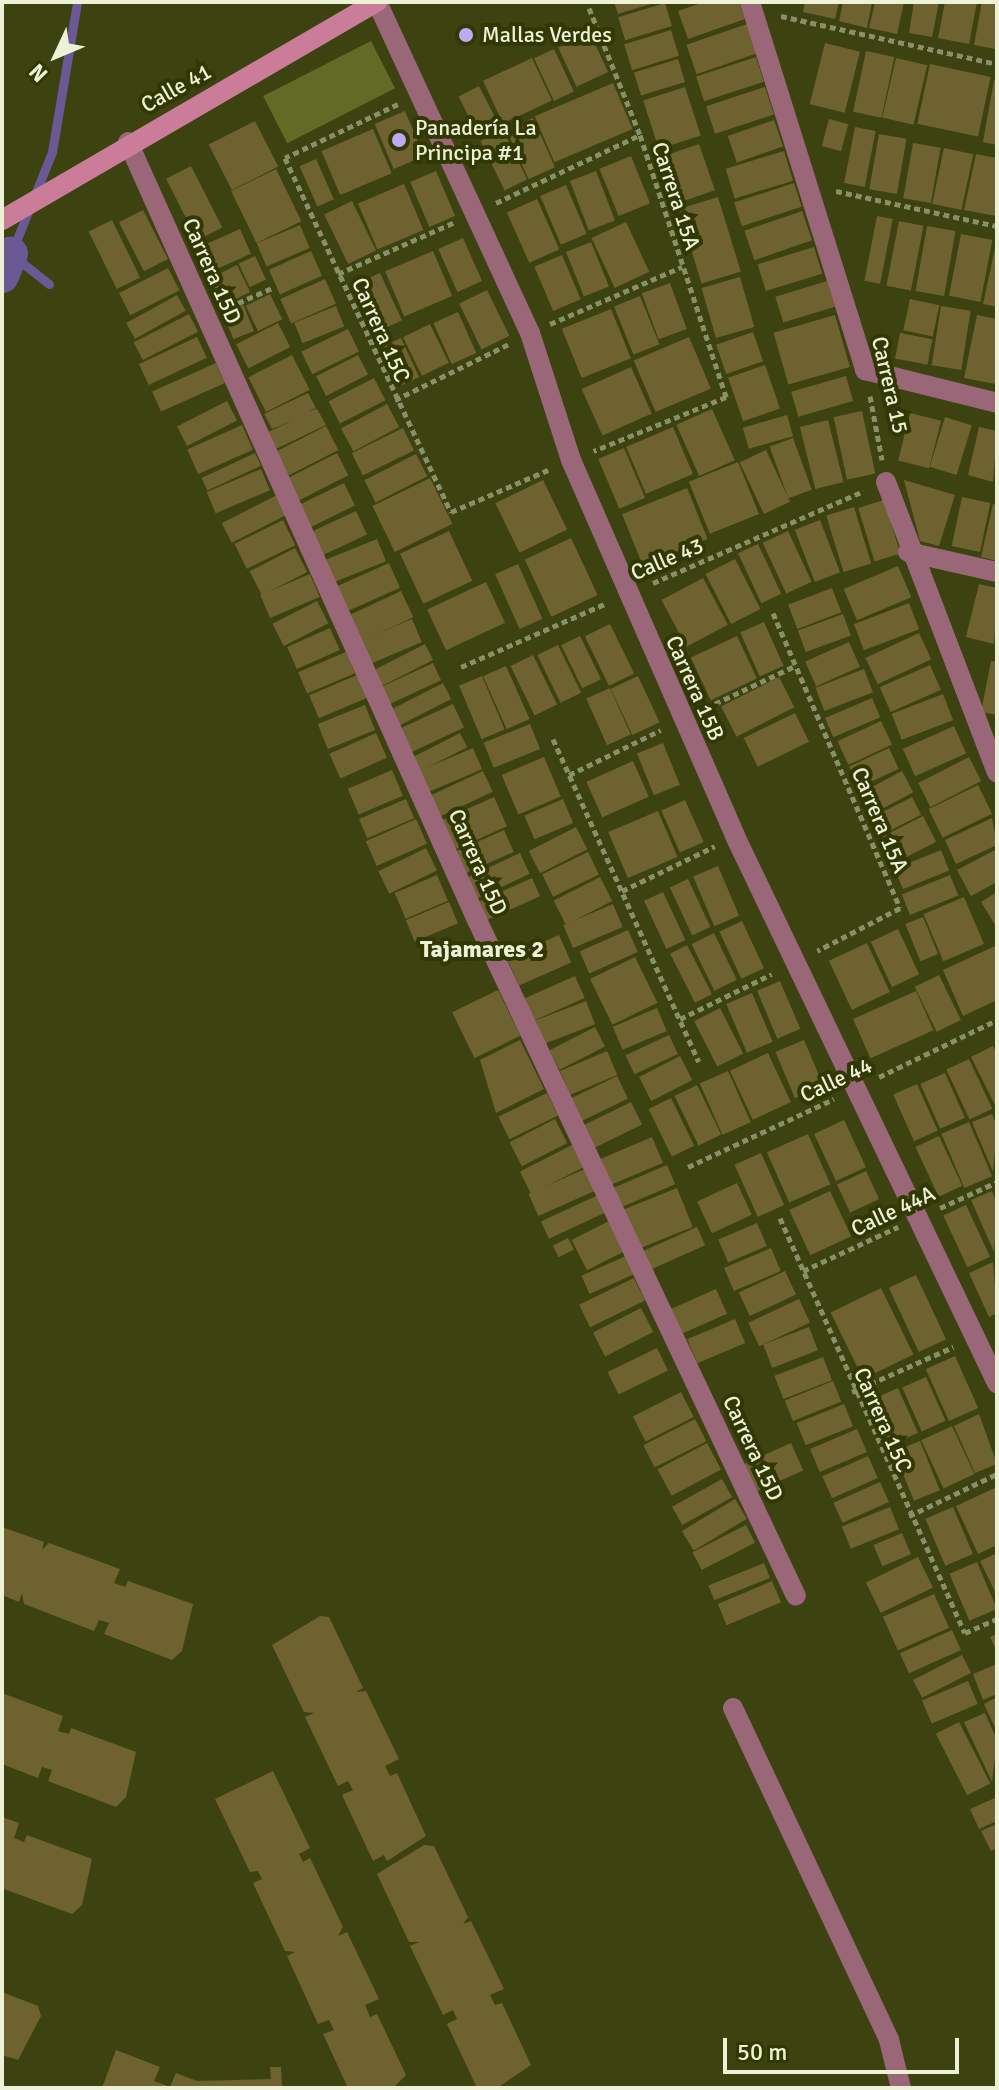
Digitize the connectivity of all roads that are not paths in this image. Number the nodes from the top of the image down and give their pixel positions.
1 (377, 2) edge
2 (752, 6) edge
3 (128, 142) junction
4 (2, 220) edge
5 (997, 403) edge
6 (886, 482) road end
7 (908, 552) junction
8 (997, 572) edge
9 (987, 731) edge
10 (997, 773) edge
11 (997, 1383) edge
12 (796, 1596) dead end
13 (733, 1708) dead end
14 (901, 2088) edge

1 - 3 main road, Calle 41
1 - 11 street, Carrera 15B
2 - 5 street, Carrera 15
3 - 4 main road, Calle 41
3 - 12 street, Carrera 15D
6 - 7 street
7 - 8 street
7 - 9 street
9 - 10 street
13 - 14 street

